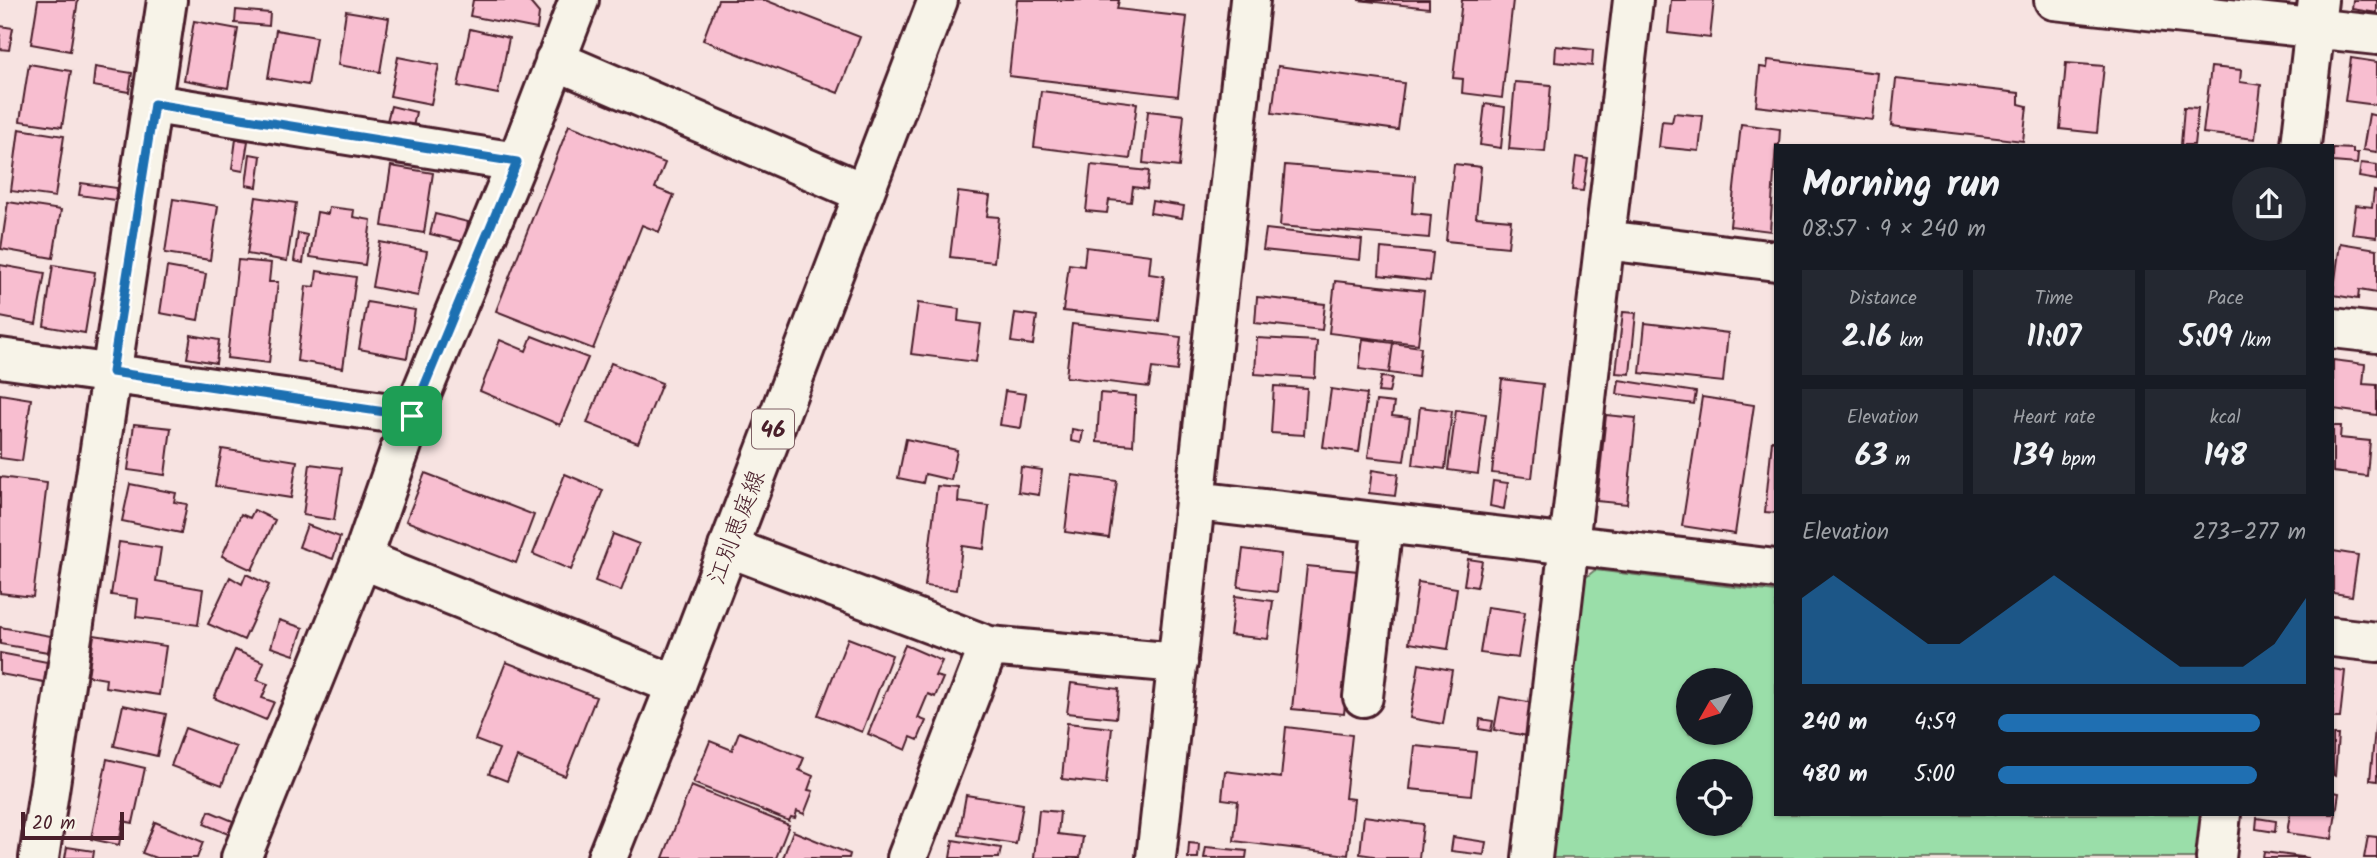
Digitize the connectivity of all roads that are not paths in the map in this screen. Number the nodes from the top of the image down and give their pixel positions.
1 (167, 0) edge
2 (579, 0) edge
3 (938, 0) edge
4 (1250, 0) edge
5 (1633, 0) edge
6 (2054, 0) edge
7 (2316, 14) edge
8 (2377, 35) edge
9 (555, 60) junction
10 (154, 104) junction
11 (2301, 144) edge
12 (517, 162) junction
13 (864, 193) junction
14 (1605, 240) junction
15 (1774, 261) edge
16 (2334, 327) edge
17 (2377, 333) edge
18 (0, 358) edge
19 (112, 372) junction
20 (412, 416) junction
21 (1196, 501) junction
22 (1383, 523) junction
23 (1569, 544) junction
24 (728, 547) junction
25 (362, 559) junction
26 (1774, 569) edge
27 (2334, 637) edge
28 (2377, 642) edge
29 (989, 646) junction
30 (1178, 663) junction
31 (676, 685) junction
32 (1363, 697) dead end
33 (2221, 816) edge
34 (39, 858) edge
35 (241, 858) edge
36 (607, 858) edge
37 (907, 858) edge
38 (1156, 858) edge
39 (1532, 858) edge
40 (2216, 858) edge

1 - 10 street
2 - 9 street
3 - 13 street, 江別恵庭線 / 46
4 - 21 street
5 - 14 street
6 - 7 street
7 - 8 street
7 - 11 street
9 - 12 street
9 - 13 street
10 - 12 street
10 - 19 street
12 - 20 street
13 - 24 street, 江別恵庭線 / 46
14 - 15 street
14 - 23 street
16 - 17 street
18 - 19 street
19 - 20 street
19 - 34 street
20 - 25 street
21 - 22 street
21 - 30 street
22 - 23 street
22 - 32 street
23 - 26 street
23 - 39 street
24 - 29 street
24 - 31 street, 江別恵庭線 / 46
25 - 31 street
25 - 35 street
27 - 28 street
29 - 30 street
29 - 37 street
30 - 38 street
31 - 36 street, 江別恵庭線 / 46
33 - 40 street

